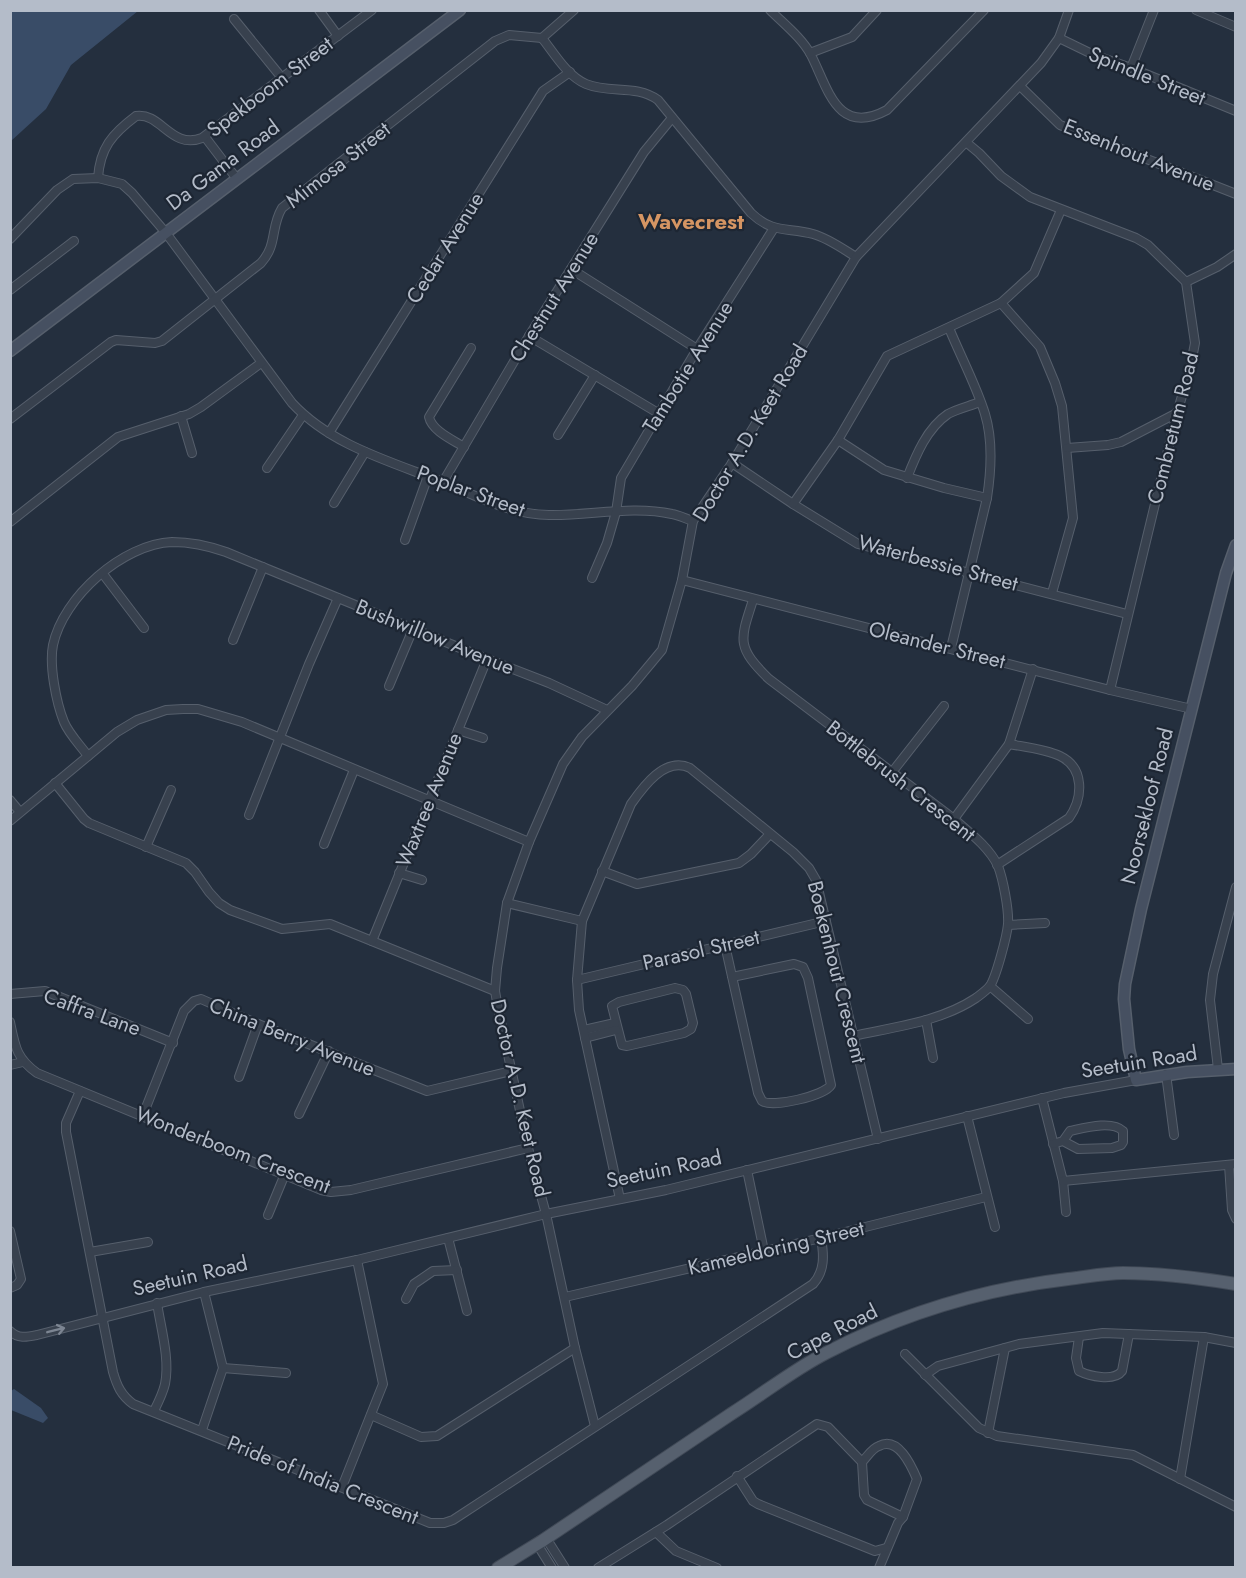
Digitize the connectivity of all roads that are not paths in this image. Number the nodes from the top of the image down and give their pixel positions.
1 (319, 10) edge
2 (372, 10) edge
3 (460, 10) edge
4 (574, 10) edge
5 (770, 10) edge
6 (877, 10) edge
7 (984, 10) edge
8 (1069, 10) edge
9 (1154, 10) edge
10 (1196, 10) edge
11 (234, 20) dead end
12 (1236, 27) edge
13 (338, 36) junction
14 (542, 38) junction
15 (1059, 38) junction
16 (810, 54) junction
17 (1131, 68) junction
18 (570, 72) junction
19 (282, 78) junction
20 (1020, 86) junction
21 (1236, 111) edge
22 (672, 118) junction
23 (205, 136) junction
24 (966, 143) junction
25 (98, 178) junction
26 (237, 179) junction
27 (1236, 194) edge
28 (1061, 210) junction
29 (774, 228) junction
30 (166, 233) junction
31 (10, 239) edge
32 (74, 241) dead end
33 (1236, 254) edge
34 (856, 257) junction
35 (571, 269) junction
36 (1186, 282) junction
37 (10, 290) edge
38 (213, 298) junction
39 (1001, 303) junction
40 (949, 328) junction
41 (529, 336) junction
42 (471, 348) dead end
43 (697, 349) junction
44 (10, 351) edge
45 (261, 363) junction
46 (595, 375) junction
47 (980, 402) junction
48 (1177, 412) junction
49 (658, 413) junction
50 (303, 415) junction
51 (181, 416) junction
52 (10, 418) edge
53 (329, 433) junction
54 (558, 435) dead end
55 (838, 440) junction
56 (464, 447) junction
57 (1067, 447) junction
58 (365, 452) junction
59 (192, 453) dead end
60 (732, 463) junction
61 (267, 468) dead end
62 (428, 476) junction
63 (907, 477) junction
64 (443, 482) junction
65 (987, 498) junction
66 (334, 503) dead end
67 (793, 504) junction
68 (616, 512) junction
69 (693, 521) junction
70 (10, 522) edge
71 (405, 540) dead end
72 (1236, 545) edge
73 (263, 567) junction
74 (968, 573) junction
75 (103, 574) junction
76 (1231, 575) edge
77 (592, 578) dead end
78 (682, 580) junction
79 (1052, 593) junction
80 (338, 598) junction
81 (753, 600) junction
82 (1127, 614) junction
83 (144, 628) dead end
84 (413, 629) junction
85 (233, 640) dead end
86 (951, 648) junction
87 (487, 659) junction
88 (1033, 669) junction
89 (389, 686) dead end
90 (1110, 690) junction
91 (944, 706) dead end
92 (1192, 709) junction
93 (607, 711) junction
94 (458, 730) junction
95 (483, 738) dead end
96 (280, 739) junction
97 (1009, 744) junction
98 (88, 756) junction
99 (354, 770) junction
100 (893, 771) junction
101 (55, 783) junction
102 (171, 790) dead end
103 (10, 800) edge
104 (428, 800) junction
105 (20, 812) junction
106 (249, 815) dead end
107 (954, 819) junction
108 (10, 821) edge
109 (770, 834) junction
110 (529, 842) junction
111 (324, 844) dead end
112 (146, 847) junction
113 (998, 865) junction
114 (602, 871) junction
115 (399, 873) junction
116 (422, 880) dead end
117 (1236, 887) edge
118 (507, 903) junction
119 (582, 921) junction
120 (826, 921) junction
121 (1045, 923) dead end
122 (1008, 925) junction
123 (372, 940) junction
124 (725, 945) junction
125 (732, 977) junction
126 (576, 980) junction
127 (990, 986) junction
128 (495, 992) junction
129 (10, 994) edge
130 (1028, 1019) dead end
131 (926, 1020) junction
132 (10, 1022) edge
133 (258, 1024) junction
134 (616, 1027) junction
135 (585, 1034) junction
136 (853, 1036) junction
137 (173, 1042) junction
138 (329, 1051) junction
139 (933, 1058) dead end
140 (22, 1062) junction
141 (10, 1065) edge
142 (1218, 1070) junction
143 (1236, 1070) edge
144 (511, 1071) junction
145 (1166, 1074) junction
146 (239, 1077) dead end
147 (1136, 1080) junction
148 (80, 1091) junction
149 (1042, 1098) junction
150 (299, 1114) dead end
151 (143, 1115) junction
152 (967, 1116) junction
153 (1174, 1135) dead end
154 (878, 1139) junction
155 (1063, 1141) junction
156 (1053, 1144) junction
157 (528, 1148) junction
158 (1232, 1164) edge
159 (747, 1170) junction
160 (285, 1174) junction
161 (1063, 1181) junction
162 (986, 1197) junction
163 (620, 1198) junction
164 (1066, 1212) dead end
165 (546, 1214) junction
166 (268, 1215) dead end
167 (1236, 1219) edge
168 (995, 1227) dead end
169 (10, 1231) edge
170 (448, 1238) junction
171 (821, 1238) junction
172 (148, 1242) dead end
173 (764, 1251) junction
174 (90, 1252) junction
175 (357, 1260) junction
176 (457, 1270) junction
177 (1236, 1284) edge
178 (10, 1288) edge
179 (204, 1292) junction
180 (565, 1297) junction
181 (406, 1299) dead end
182 (157, 1303) junction
183 (466, 1311) dead end
184 (102, 1317) junction
185 (10, 1331) edge
186 (1129, 1334) junction
187 (1079, 1337) junction
188 (1204, 1337) junction
189 (1236, 1343) edge
190 (575, 1348) junction
191 (1005, 1348) junction
192 (905, 1354) dead end
193 (222, 1368) junction
194 (286, 1373) dead end
195 (925, 1375) junction
196 (154, 1411) junction
197 (370, 1415) junction
198 (595, 1426) junction
199 (201, 1430) junction
200 (988, 1433) junction
201 (862, 1462) junction
202 (737, 1476) junction
203 (1180, 1479) junction
204 (342, 1487) junction
205 (1236, 1507) edge
206 (903, 1517) junction
207 (656, 1532) junction
208 (541, 1541) junction
209 (886, 1548) junction
210 (498, 1568) edge
211 (552, 1568) edge
212 (566, 1568) edge
213 (598, 1568) edge
214 (717, 1568) edge
215 (879, 1568) edge

1 - 13 street
2 - 13 street, Spekboom Street
3 - 26 street, Da Gama Road
4 - 14 street
5 - 16 street
6 - 16 street
7 - 16 street
8 - 15 street, Doctor A.D. Keet Road
9 - 17 street
10 - 12 street
11 - 19 street
13 - 19 street, Spekboom Street
14 - 18 street
14 - 38 street, Mimosa Street
15 - 17 street, Spindle Street
15 - 20 street, Doctor A.D. Keet Road
17 - 21 street, Spindle Street
18 - 22 street
18 - 53 street, Cedar Avenue
19 - 23 street, Spekboom Street
20 - 24 street, Doctor A.D. Keet Road
20 - 27 street, Essenhout Avenue
22 - 29 street
22 - 35 street, Chestnut Avenue
23 - 25 street, Spekboom Street
23 - 26 street
24 - 28 street
24 - 34 street, Doctor A.D. Keet Road
25 - 30 street, Poplar Street
25 - 31 street
26 - 30 street, Da Gama Road
28 - 36 street
28 - 39 street
29 - 34 street
29 - 43 street, Tambotie Avenue
30 - 38 street, Poplar Street
30 - 44 street, Da Gama Road
32 - 37 street
33 - 36 street
34 - 60 street, Doctor A.D. Keet Road
35 - 41 street, Chestnut Avenue
35 - 43 street
36 - 48 street, Combretum Road
38 - 45 street, Poplar Street
38 - 52 street, Mimosa Street
39 - 40 street
39 - 57 street
40 - 47 street
40 - 55 street
41 - 46 street
41 - 56 street, Chestnut Avenue
42 - 56 street
43 - 49 street, Tambotie Avenue
45 - 50 street, Poplar Street
45 - 51 street
46 - 49 street
46 - 54 street
47 - 63 street
47 - 65 street
48 - 57 street
48 - 82 street, Combretum Road
49 - 68 street, Tambotie Avenue
50 - 53 street, Poplar Street
50 - 61 street
51 - 59 street
51 - 70 street
53 - 58 street, Poplar Street
55 - 63 street
55 - 67 street
56 - 64 street, Chestnut Avenue
57 - 79 street
58 - 62 street, Poplar Street
58 - 66 street
60 - 67 street, Waterbessie Street
60 - 69 street, Doctor A.D. Keet Road
62 - 64 street, Poplar Street
62 - 71 street
63 - 65 street
64 - 68 street, Poplar Street
65 - 74 street
67 - 74 street, Waterbessie Street
68 - 69 street, Poplar Street
68 - 77 street
69 - 78 street, Doctor A.D. Keet Road
72 - 76 street, Noorsekloof Road
73 - 75 street, Bushwillow Avenue
73 - 80 street, Bushwillow Avenue
73 - 85 street
74 - 79 street, Waterbessie Street
74 - 86 street
75 - 83 street
75 - 98 street, Bushwillow Avenue
76 - 92 street, Noorsekloof Road
78 - 81 street, Oleander Street
78 - 93 street, Doctor A.D. Keet Road
79 - 82 street, Waterbessie Street
80 - 84 street, Bushwillow Avenue
80 - 96 street
81 - 86 street, Oleander Street
81 - 100 street, Bottlebrush Crescent
82 - 90 street, Combretum Road
84 - 87 street, Bushwillow Avenue
84 - 89 street
86 - 88 street, Oleander Street
87 - 93 street, Bushwillow Avenue
87 - 94 street, Waxtree Avenue
88 - 90 street, Oleander Street
88 - 97 street
90 - 92 street, Oleander Street
91 - 100 street
92 - 147 street, Noorsekloof Road
93 - 110 street, Doctor A.D. Keet Road
94 - 95 street
94 - 104 street, Waxtree Avenue
96 - 98 street
96 - 99 street
96 - 106 street
97 - 107 street
97 - 113 street
98 - 101 street
99 - 104 street
99 - 111 street
100 - 107 street, Bottlebrush Crescent
101 - 105 street
101 - 112 street
102 - 112 street
103 - 105 street
104 - 110 street
104 - 115 street, Waxtree Avenue
105 - 108 street
107 - 113 street, Bottlebrush Crescent
109 - 114 street
109 - 114 street, Boekenhout Crescent
109 - 120 street, Boekenhout Crescent
110 - 118 street, Doctor A.D. Keet Road
112 - 123 street
113 - 122 street, Bottlebrush Crescent
114 - 119 street, Boekenhout Crescent
115 - 116 street
115 - 123 street, Waxtree Avenue
117 - 142 street
118 - 119 street
118 - 128 street, Doctor A.D. Keet Road
119 - 126 street, Boekenhout Crescent
120 - 124 street, Parasol Street
120 - 136 street, Boekenhout Crescent
121 - 122 street
122 - 127 street, Bottlebrush Crescent
123 - 128 street
124 - 125 street
124 - 126 street, Parasol Street
125 - 125 street
126 - 135 street, Boekenhout Crescent
127 - 130 street
127 - 131 street
128 - 144 street, Doctor A.D. Keet Road
129 - 137 street, Caffra Lane
131 - 136 street
131 - 139 street
132 - 140 street
133 - 137 street, China Berry Avenue
133 - 138 street, China Berry Avenue
133 - 146 street
134 - 134 street
134 - 135 street
135 - 163 street, Boekenhout Crescent
136 - 154 street, Boekenhout Crescent
137 - 151 street, China Berry Avenue
138 - 144 street, China Berry Avenue
138 - 150 street
140 - 141 street
140 - 148 street, Wonderboom Crescent
142 - 143 street, Seetuin Road
142 - 145 street, Seetuin Road
144 - 157 street, Doctor A.D. Keet Road
145 - 147 street, Seetuin Road
145 - 153 street
147 - 149 street, Seetuin Road
148 - 151 street, Wonderboom Crescent
148 - 174 street, Pride of India Crescent
149 - 152 street, Seetuin Road
149 - 156 street
151 - 160 street, Wonderboom Crescent
152 - 154 street, Seetuin Road
152 - 162 street
154 - 159 street, Seetuin Road
155 - 155 street
155 - 156 street
156 - 161 street
157 - 160 street, Wonderboom Crescent
157 - 165 street, Doctor A.D. Keet Road
158 - 161 street
158 - 167 street
159 - 163 street, Seetuin Road
159 - 173 street
160 - 166 street
161 - 164 street
162 - 168 street
162 - 171 street, Kameeldoring Street
163 - 165 street, Seetuin Road
165 - 170 street, Seetuin Road
165 - 180 street, Doctor A.D. Keet Road
169 - 178 street
170 - 175 street, Seetuin Road
170 - 176 street
171 - 173 street, Kameeldoring Street
171 - 198 street, Pride of India Crescent
172 - 174 street
173 - 180 street, Kameeldoring Street
174 - 184 street, Pride of India Crescent
175 - 179 street, Seetuin Road
175 - 197 street
176 - 181 street
176 - 183 street
177 - 208 main road, Cape Road
179 - 182 street, Seetuin Road
179 - 193 street
180 - 190 street, Doctor A.D. Keet Road
182 - 184 street, Seetuin Road
182 - 196 street
185 -> 184 street, Seetuin Road
184 - 196 street, Pride of India Crescent
186 - 187 street
186 - 187 street
186 - 188 street
187 - 191 street
188 - 189 street
188 - 203 street
190 - 197 street
190 - 198 street, Doctor A.D. Keet Road
191 - 195 street
191 - 200 street
192 - 195 street
193 - 194 street
193 - 199 street
195 - 200 street
196 - 199 street, Pride of India Crescent
197 - 204 street
198 - 204 street, Pride of India Crescent
199 - 204 street, Pride of India Crescent
200 - 203 street
201 - 202 street
201 - 206 street
201 - 206 street
202 - 207 street
202 - 209 street
203 - 205 street
206 - 209 street
207 - 213 street
207 - 214 street
208 - 210 main road, Cape Road
208 - 211 street
208 - 212 street
209 - 215 street

